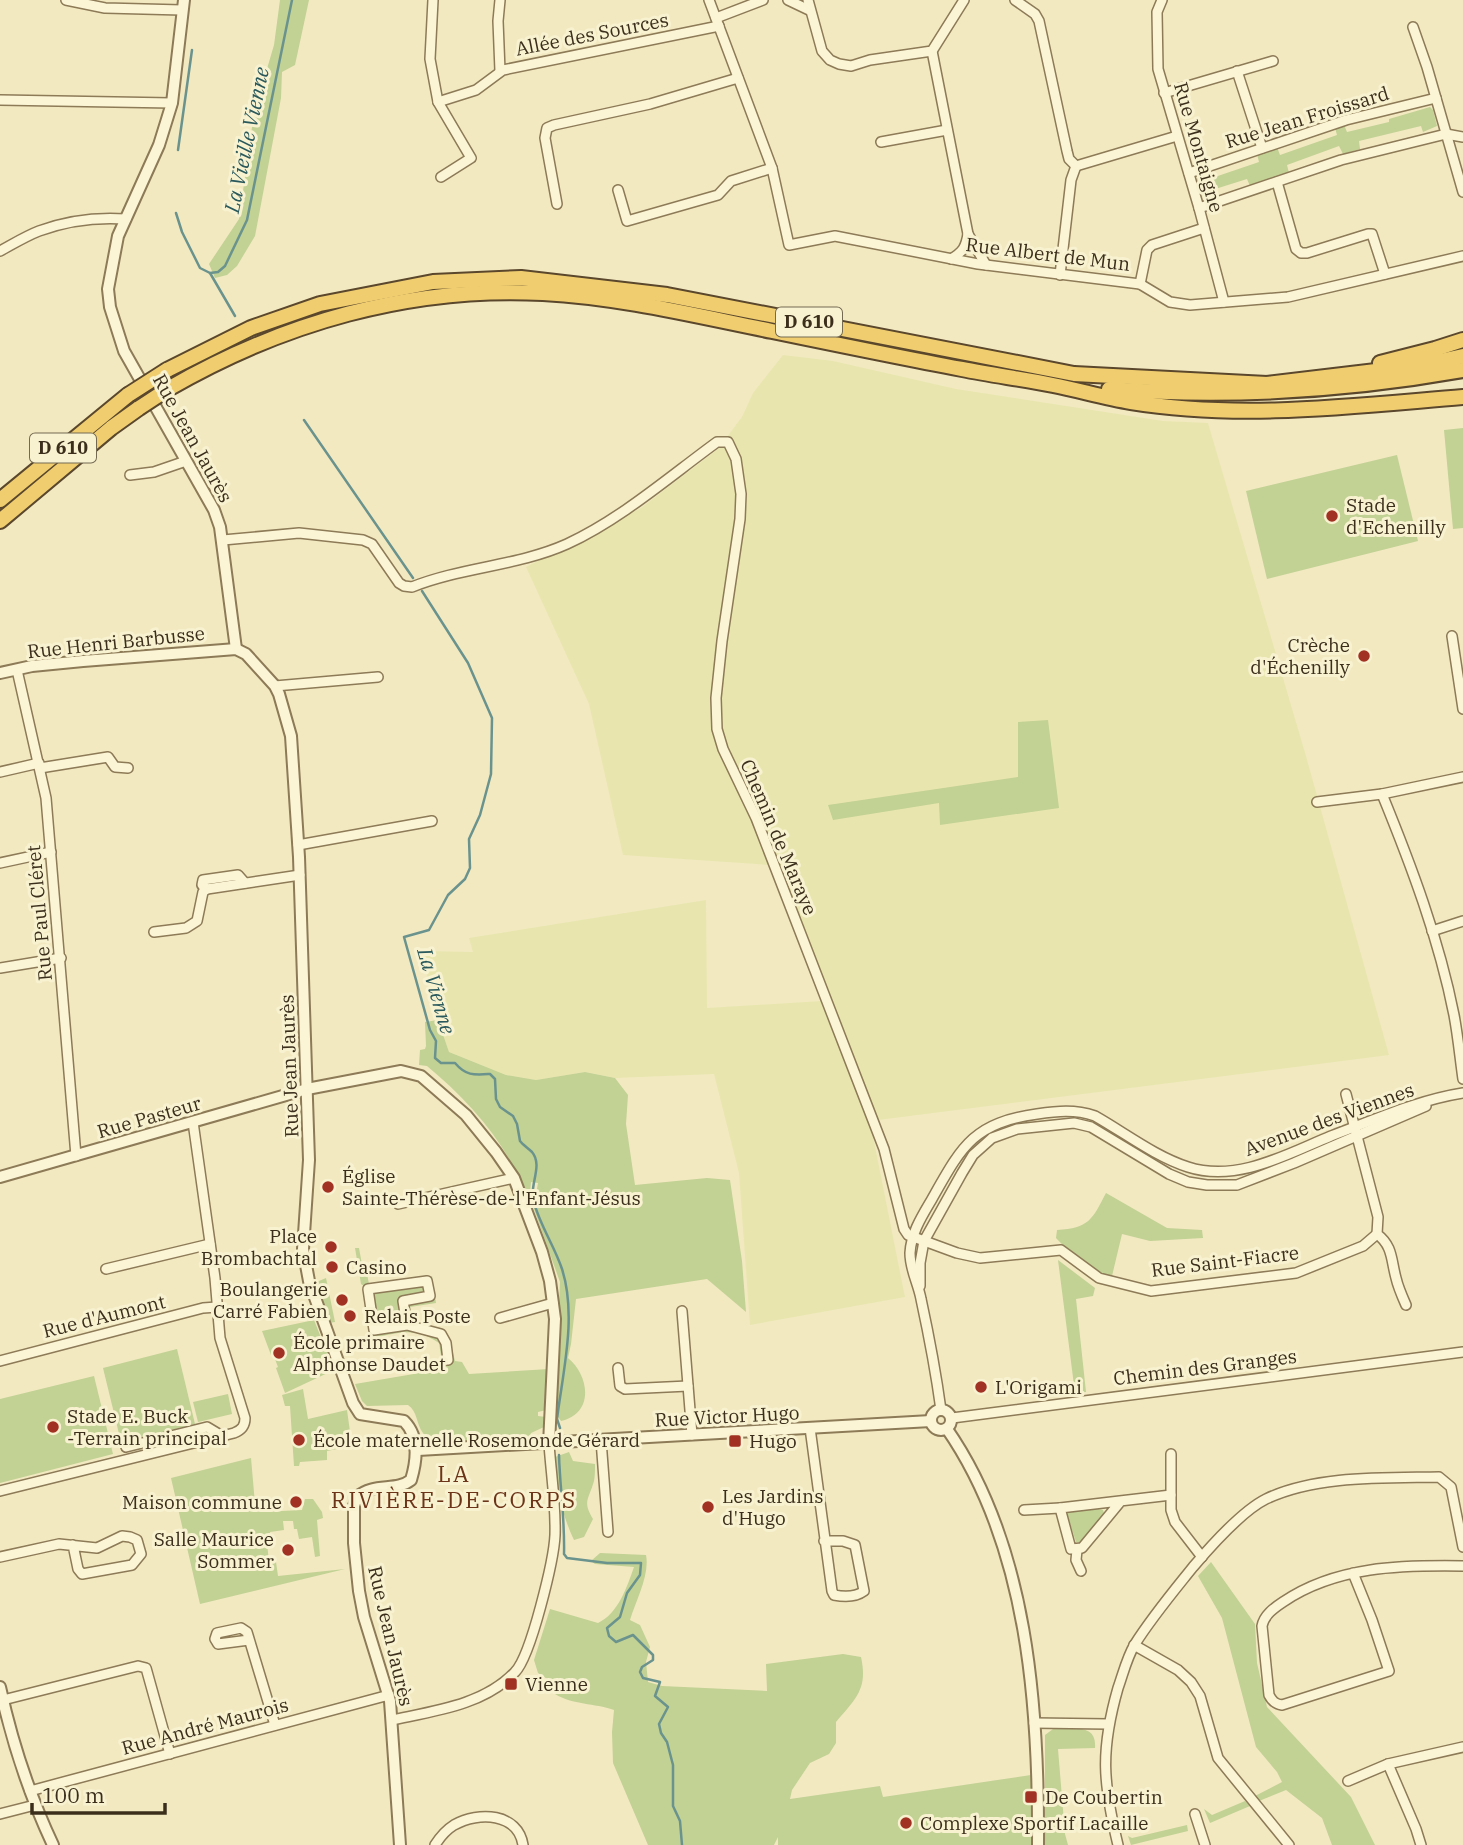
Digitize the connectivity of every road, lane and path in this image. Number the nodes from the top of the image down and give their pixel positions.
1 (66, 0) edge
2 (433, 0) edge
3 (500, 0) edge
4 (709, 0) edge
5 (763, 0) edge
6 (788, 0) edge
7 (964, 0) edge
8 (1015, 0) edge
9 (1162, 0) edge
10 (183, 5) edge
11 (808, 5) edge
12 (717, 22) junction
13 (1413, 27) dead end
14 (932, 51) junction
15 (1273, 61) dead end
16 (500, 71) junction
17 (1237, 71) junction
18 (738, 78) junction
19 (1164, 93) junction
20 (1436, 98) junction
21 (0, 100) edge
22 (438, 102) junction
23 (172, 103) junction
24 (947, 130) junction
25 (1446, 134) junction
26 (1177, 136) junction
27 (1463, 137) edge
28 (881, 142) dead end
29 (1262, 148) junction
30 (1076, 166) junction
31 (772, 168) junction
32 (1189, 173) junction
33 (441, 177) dead end
34 (1277, 182) junction
35 (618, 190) dead end
36 (1463, 191) edge
37 (557, 204) dead end
38 (1199, 208) junction
39 (126, 219) junction
40 (1204, 228) junction
41 (968, 234) junction
42 (0, 251) edge
43 (1463, 256) edge
44 (951, 259) junction
45 (986, 265) junction
46 (1385, 274) junction
47 (1060, 275) junction
48 (1140, 284) junction
49 (1224, 302) junction
50 (1463, 340) edge
51 (1463, 356) edge
52 (1463, 370) edge
53 (1320, 377) junction
54 (1052, 384) junction
55 (1463, 397) edge
56 (186, 461) junction
57 (130, 475) dead end
58 (0, 499) edge
59 (0, 523) edge
60 (223, 540) junction
61 (1452, 636) dead end
62 (236, 649) junction
63 (17, 670) junction
64 (0, 673) edge
65 (378, 677) dead end
66 (275, 686) junction
67 (1463, 709) edge
68 (40, 765) junction
69 (128, 768) dead end
70 (0, 772) edge
71 (1463, 777) edge
72 (1382, 794) junction
73 (1317, 802) dead end
74 (432, 821) dead end
75 (298, 845) junction
76 (51, 852) junction
77 (0, 863) edge
78 (300, 875) junction
79 (1463, 921) edge
80 (1432, 931) junction
81 (154, 932) dead end
82 (61, 958) junction
83 (0, 968) edge
84 (1463, 1079) edge
85 (307, 1089) junction
86 (1463, 1093) edge
87 (1346, 1094) dead end
88 (193, 1122) junction
89 (1355, 1132) junction
90 (76, 1156) junction
91 (0, 1177) edge
92 (513, 1178) junction
93 (398, 1204) dead end
94 (1377, 1234) junction
95 (913, 1237) junction
96 (924, 1241) junction
97 (210, 1244) junction
98 (106, 1269) dead end
99 (400, 1286) junction
100 (920, 1295) junction
101 (403, 1301) junction
102 (553, 1303) junction
103 (1406, 1305) dead end
104 (217, 1307) junction
105 (682, 1311) dead end
106 (500, 1318) dead end
107 (407, 1325) junction
108 (1463, 1352) edge
109 (448, 1360) dead end
110 (0, 1361) edge
111 (618, 1368) dead end
112 (688, 1386) junction
113 (941, 1410) junction
114 (952, 1418) junction
115 (931, 1421) junction
116 (810, 1428) junction
117 (947, 1430) junction
118 (692, 1435) junction
119 (222, 1436) junction
120 (601, 1440) junction
121 (549, 1444) junction
122 (126, 1447) dead end
123 (418, 1450) junction
124 (1171, 1454) dead end
125 (0, 1491) edge
126 (1171, 1495) junction
127 (1121, 1501) junction
128 (1060, 1508) junction
129 (1024, 1510) dead end
130 (608, 1532) dead end
131 (824, 1541) junction
132 (73, 1545) junction
133 (1463, 1547) edge
134 (1077, 1550) junction
135 (0, 1557) edge
136 (1202, 1557) junction
137 (1463, 1566) edge
138 (1080, 1571) dead end
139 (1353, 1573) junction
140 (249, 1640) dead end
141 (1134, 1646) junction
142 (0, 1687) edge
143 (389, 1695) junction
144 (3, 1700) junction
145 (392, 1720) junction
146 (1034, 1723) junction
147 (1108, 1724) junction
148 (275, 1725) junction
149 (1463, 1747) edge
150 (170, 1754) junction
151 (1388, 1765) junction
152 (1348, 1781) dead end
153 (30, 1791) junction
154 (35, 1805) junction
155 (0, 1814) edge
156 (1195, 1814) dead end
157 (53, 1845) edge
158 (400, 1845) edge
159 (435, 1845) edge
160 (523, 1845) edge
161 (1038, 1845) edge
162 (1118, 1845) edge
163 (1205, 1845) edge
164 (1289, 1845) edge
165 (1421, 1845) edge

1 - 10 street
2 - 22 street
3 - 16 street
4 - 12 street
5 - 12 street, Allée des Sources
6 - 11 street
7 - 14 street
8 - 30 street
9 - 19 street, Rue Montaigne
10 - 23 street, Rue Jean Jaurès
11 - 14 street
12 - 16 street, Allée des Sources
12 - 18 street
13 - 20 street
14 - 24 street
15 - 17 street
16 - 22 street, Allée des Sources
17 - 19 street
17 - 29 street
18 - 31 street
18 - 37 street
19 - 26 street, Rue Montaigne
20 - 25 street
20 - 29 street, Rue Jean Froissard
21 - 23 street
22 - 33 street
23 - 39 street, Rue Jean Jaurès
24 - 28 street
24 - 41 street
25 - 27 street
25 - 34 street
25 - 36 street
26 - 30 street
26 - 32 street, Rue Montaigne
29 - 32 street, Rue Jean Froissard
30 - 47 street
31 - 35 street
31 - 44 street, Rue Albert de Mun
32 - 38 street, Rue Montaigne
34 - 38 street
34 - 46 street
38 - 40 street, Rue Montaigne
39 - 42 street
39 - 56 street, Rue Jean Jaurès
40 - 48 street
40 - 49 street, Rue Montaigne
41 - 44 street
41 - 45 street
43 - 46 street, Rue Albert de Mun
44 - 45 street, Rue Albert de Mun
45 - 47 street, Rue Albert de Mun
46 - 49 street, Rue Albert de Mun
47 - 48 street, Rue Albert de Mun
48 - 49 street, Rue Albert de Mun
50 - 53 highway
51 - 53 highway, D 610
52 - 54 highway, D 610
53 - 58 highway, D 610, bridge
54 - 55 highway
54 - 59 highway, D 610, bridge
56 - 57 street
56 - 60 street, Rue Jean Jaurès
60 - 62 street, Rue Jean Jaurès
60 - 95 street, Chemin de Maraye
61 - 67 street
62 - 63 street, Rue Henri Barbusse
62 - 66 street, Rue Jean Jaurès
63 - 64 street, Rue Henri Barbusse
63 - 68 street, Rue Paul Cléret
65 - 66 street
66 - 75 street, Rue Jean Jaurès
68 - 69 street
68 - 70 street
68 - 76 street, Rue Paul Cléret
71 - 72 street
72 - 73 street
72 - 80 street
74 - 75 street
75 - 78 street, Rue Jean Jaurès
76 - 77 street
76 - 82 street, Rue Paul Cléret
78 - 81 street
78 - 85 street, Rue Jean Jaurès
79 - 80 street
80 - 84 street
82 - 83 street
82 - 90 street, Rue Paul Cléret
85 - 88 street, Rue Pasteur
85 - 92 street
85 - 123 street, Rue Jean Jaurès
86 - 89 street, Avenue des Viennes
87 - 89 street
88 - 90 street, Rue Pasteur
88 - 97 street
89 - 94 street
89 - 95 street, Avenue des Viennes
89 - 96 street, Avenue des Viennes
90 - 91 street, Rue Pasteur
92 - 93 street
92 - 102 street
94 - 96 street, Rue Saint-Fiacre
94 - 103 street
95 - 96 street, Rue Saint-Fiacre
95 - 100 street, Avenue des Viennes
96 - 100 street, Avenue des Viennes
97 - 98 street
97 - 104 street
99 - 101 street
99 - 101 street
99 - 107 street
100 - 113 street, Avenue des Viennes
101 - 107 street
102 - 106 street
102 - 121 street
104 - 110 street, Rue d'Aumont
104 - 119 street
105 - 112 street
107 - 109 street
108 - 114 street, Chemin des Granges
111 - 112 street
112 - 118 street
113 - 114 street
113 - 115 street
114 - 117 street
115 - 116 street, Rue Victor Hugo
115 - 117 street
116 - 118 street, Rue Victor Hugo
116 - 131 street
117 - 146 street
118 - 120 street, Rue Victor Hugo
119 - 122 street
119 - 125 street
120 - 121 street, Rue Victor Hugo
120 - 130 street
121 - 123 street, Rue Victor Hugo
121 - 145 street
123 - 143 street, Rue Jean Jaurès
124 - 126 street
126 - 127 street
126 - 136 street
127 - 128 street
127 - 134 street
128 - 129 street
128 - 134 street
131 - 131 street
132 - 132 street
132 - 135 street
133 - 136 street
134 - 138 street
136 - 141 street
137 - 139 street
139 - 139 street
140 - 148 street
141 - 147 street
141 - 164 street
142 - 144 street
143 - 145 street, Rue Jean Jaurès
143 - 148 street, Rue André Maurois
144 - 150 street
144 - 153 street
145 - 158 street, Rue Jean Jaurès
146 - 147 street
146 - 161 street
147 - 162 street
148 - 150 street, Rue André Maurois
149 - 151 street
150 - 153 street, Rue André Maurois
151 - 152 street
151 - 165 street
153 - 154 street
154 - 155 street
154 - 157 street
156 - 163 street
159 - 160 street

